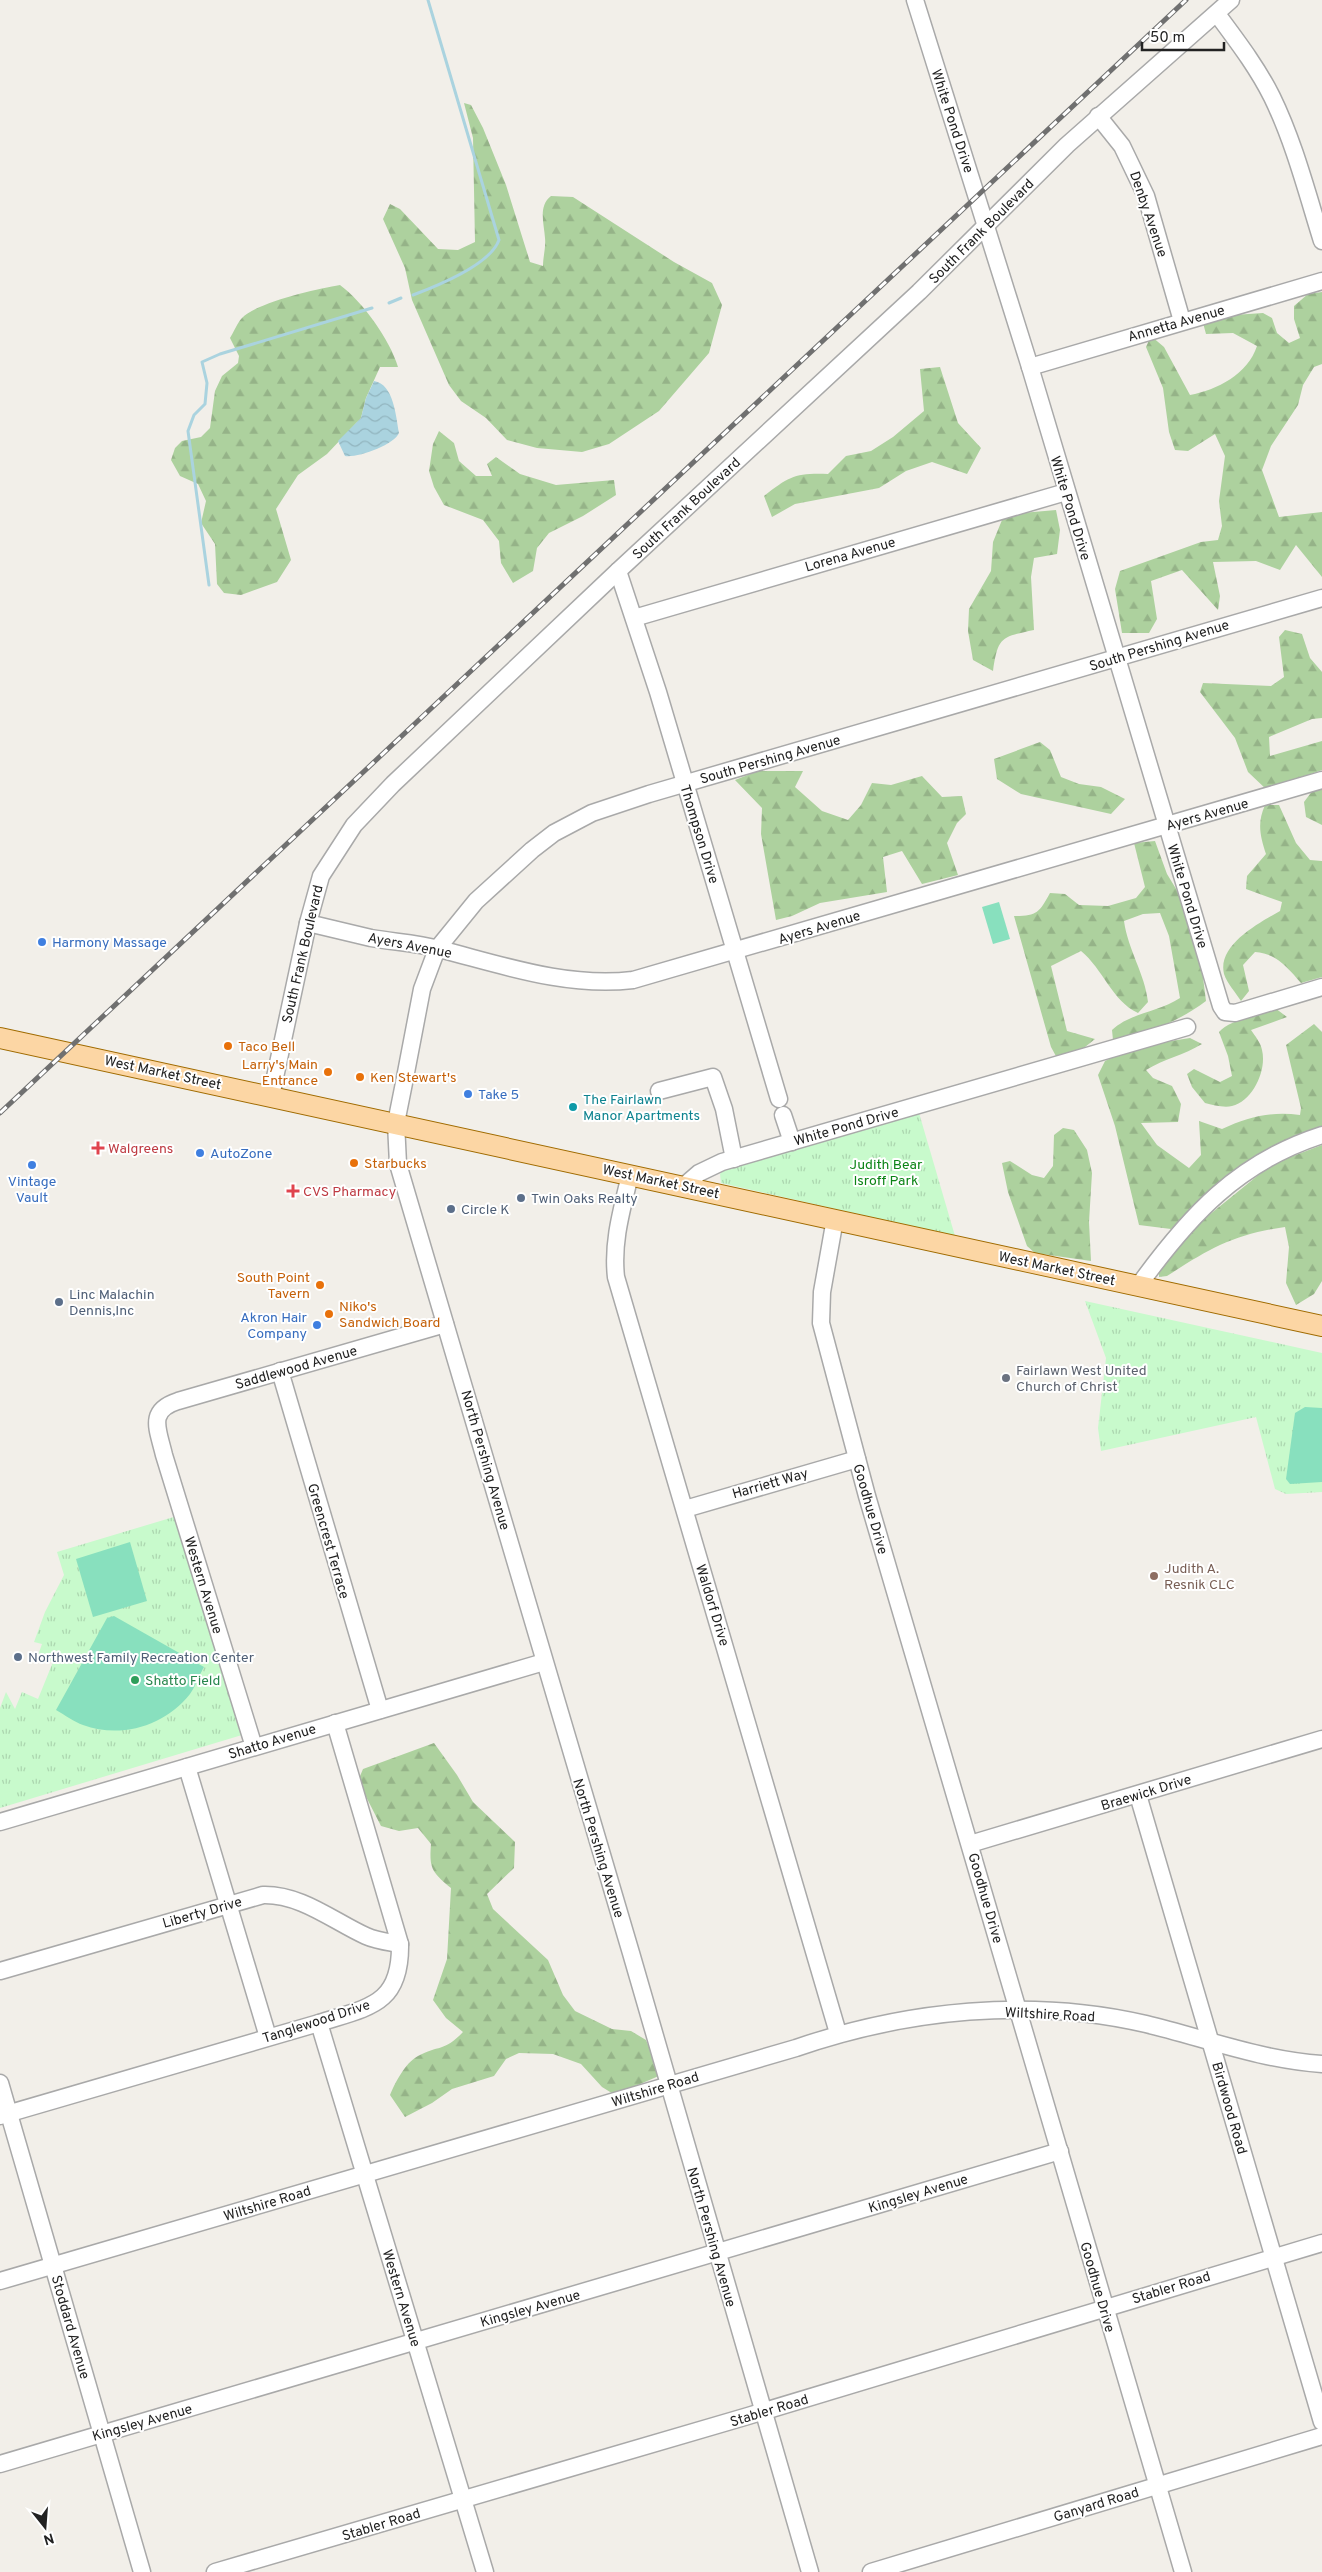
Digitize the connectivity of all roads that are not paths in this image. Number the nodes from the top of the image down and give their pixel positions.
1 (915, 0) edge
2 (1231, 0) edge
3 (1217, 14) junction
4 (1098, 116) junction
5 (986, 226) junction
6 (1322, 241) edge
7 (1322, 281) edge
8 (1182, 321) junction
9 (1030, 366) junction
10 (1066, 492) junction
11 (618, 571) junction
12 (1322, 598) edge
13 (634, 618) junction
14 (1117, 658) junction
15 (1322, 780) edge
16 (684, 784) junction
17 (1167, 826) junction
18 (308, 923) junction
19 (437, 948) junction
20 (736, 951) junction
21 (1322, 987) edge
22 (1188, 1027) dead end
23 (0, 1038) edge
24 (659, 1090) dead end
25 (271, 1096) junction
26 (779, 1098) dead end
27 (783, 1115) dead end
28 (396, 1124) junction
29 (1322, 1135) edge
30 (792, 1142) junction
31 (734, 1159) junction
32 (630, 1175) junction
33 (684, 1186) junction
34 (835, 1219) junction
35 (1139, 1285) junction
36 (445, 1324) junction
37 (1322, 1326) edge
38 (280, 1371) junction
39 (157, 1421) joint
40 (857, 1459) junction
41 (685, 1509) junction
42 (544, 1662) junction
43 (380, 1710) junction
44 (335, 1723) junction
45 (1322, 1739) edge
46 (254, 1747) junction
47 (187, 1767) junction
48 (1138, 1795) junction
49 (0, 1822) edge
50 (970, 1844) junction
51 (228, 1904) junction
52 (400, 1944) junction
53 (0, 1971) edge
54 (1019, 2010) junction
55 (319, 2023) junction
56 (838, 2033) junction
57 (268, 2037) junction
58 (1210, 2041) junction
59 (1322, 2064) edge
60 (0, 2083) edge
61 (668, 2085) junction
62 (5, 2115) edge
63 (1060, 2151) junction
64 (364, 2174) junction
65 (1322, 2243) edge
66 (717, 2254) junction
67 (1273, 2257) junction
68 (54, 2266) junction
69 (0, 2281) edge
70 (1104, 2307) junction
71 (416, 2342) junction
72 (763, 2412) junction
73 (1322, 2422) edge
74 (102, 2434) junction
75 (1322, 2436) edge
76 (0, 2464) edge
77 (1157, 2486) junction
78 (464, 2498) junction
79 (142, 2572) edge
80 (215, 2572) edge
81 (486, 2572) edge
82 (810, 2572) edge
83 (871, 2572) edge
84 (1183, 2572) edge

1 - 5 street, White Pond Drive
2 - 3 street, South Frank Boulevard
3 - 4 street, South Frank Boulevard
3 - 6 street
4 - 5 street, South Frank Boulevard
4 - 8 street, Denby Avenue
5 - 9 street, White Pond Drive
5 - 11 street, South Frank Boulevard
7 - 8 street, Annetta Avenue
8 - 9 street, Annetta Avenue
9 - 10 street, White Pond Drive
10 - 13 street, Lorena Avenue
10 - 14 street, White Pond Drive
11 - 13 street, Thompson Drive
11 - 18 street, South Frank Boulevard
12 - 14 street, South Pershing Avenue
13 - 16 street, Thompson Drive
14 - 16 street, South Pershing Avenue
14 - 17 street, White Pond Drive
15 - 17 street, Ayers Avenue
16 - 19 street, South Pershing Avenue
16 - 20 street, Thompson Drive
17 - 20 street, Ayers Avenue
17 - 21 street, White Pond Drive
18 - 19 street, Ayers Avenue
18 - 25 street, South Frank Boulevard
19 - 20 street, Ayers Avenue
19 - 28 street, South Pershing Avenue
20 - 26 street, Thompson Drive
22 - 30 street, White Pond Drive
23 - 25 main road, West Market Street
24 - 31 street
25 - 28 main road, West Market Street
27 - 30 street
28 - 32 main road, West Market Street
28 - 36 street, North Pershing Avenue
29 - 35 street
30 - 31 street, White Pond Drive
31 - 33 street, White Pond Drive
32 - 33 main road, West Market Street
32 - 41 street, Waldorf Drive
33 - 34 main road, West Market Street
34 - 35 main road, West Market Street
34 - 40 street, Goodhue Drive
35 - 37 main road, West Market Street
36 - 38 street, Saddlewood Avenue
36 - 42 street, North Pershing Avenue
38 - 39 street, Saddlewood Avenue
38 - 43 street, Greencrest Terrace
39 - 46 street, Western Avenue
40 - 41 street, Harriett Way
40 - 50 street, Goodhue Drive
41 - 56 street, Waldorf Drive
42 - 43 street, Shatto Avenue
42 - 61 street, North Pershing Avenue
43 - 44 street, Shatto Avenue
44 - 46 street, Shatto Avenue
44 - 52 street, Tanglewood Drive
45 - 48 street, Braewick Drive
46 - 47 street, Shatto Avenue
47 - 49 street, Shatto Avenue
47 - 51 street
48 - 50 street, Braewick Drive
48 - 58 street, Birdwood Road
50 - 54 street, Goodhue Drive
51 - 52 street, Liberty Drive
51 - 53 street, Liberty Drive
51 - 57 street
52 - 55 street, Tanglewood Drive
54 - 56 street, Wiltshire Road
54 - 58 street, Wiltshire Road
54 - 63 street, Goodhue Drive
55 - 57 street, Tanglewood Drive
55 - 64 street, Western Avenue
56 - 61 street, Wiltshire Road
57 - 62 street, Tanglewood Drive
58 - 59 street, Wiltshire Road
58 - 67 street, Birdwood Road
60 - 62 street, Stoddard Avenue
61 - 64 street, Wiltshire Road
61 - 66 street, North Pershing Avenue
62 - 68 street, Stoddard Avenue
63 - 66 street, Kingsley Avenue
63 - 70 street, Goodhue Drive
64 - 68 street, Wiltshire Road
64 - 71 street, Western Avenue
65 - 67 street, Stabler Road
66 - 71 street, Kingsley Avenue
66 - 72 street, North Pershing Avenue
67 - 70 street, Stabler Road
67 - 73 street, Birdwood Road
68 - 69 street, Wiltshire Road
68 - 74 street, Stoddard Avenue
70 - 72 street, Stabler Road
70 - 77 street, Goodhue Drive
71 - 74 street, Kingsley Avenue
71 - 78 street, Western Avenue
72 - 78 street, Stabler Road
72 - 82 street, North Pershing Avenue
74 - 76 street, Kingsley Avenue
74 - 79 street, Stoddard Avenue
75 - 77 street, Ganyard Road
77 - 83 street, Ganyard Road
77 - 84 street, Goodhue Drive
78 - 80 street, Stabler Road
78 - 81 street, Western Avenue

